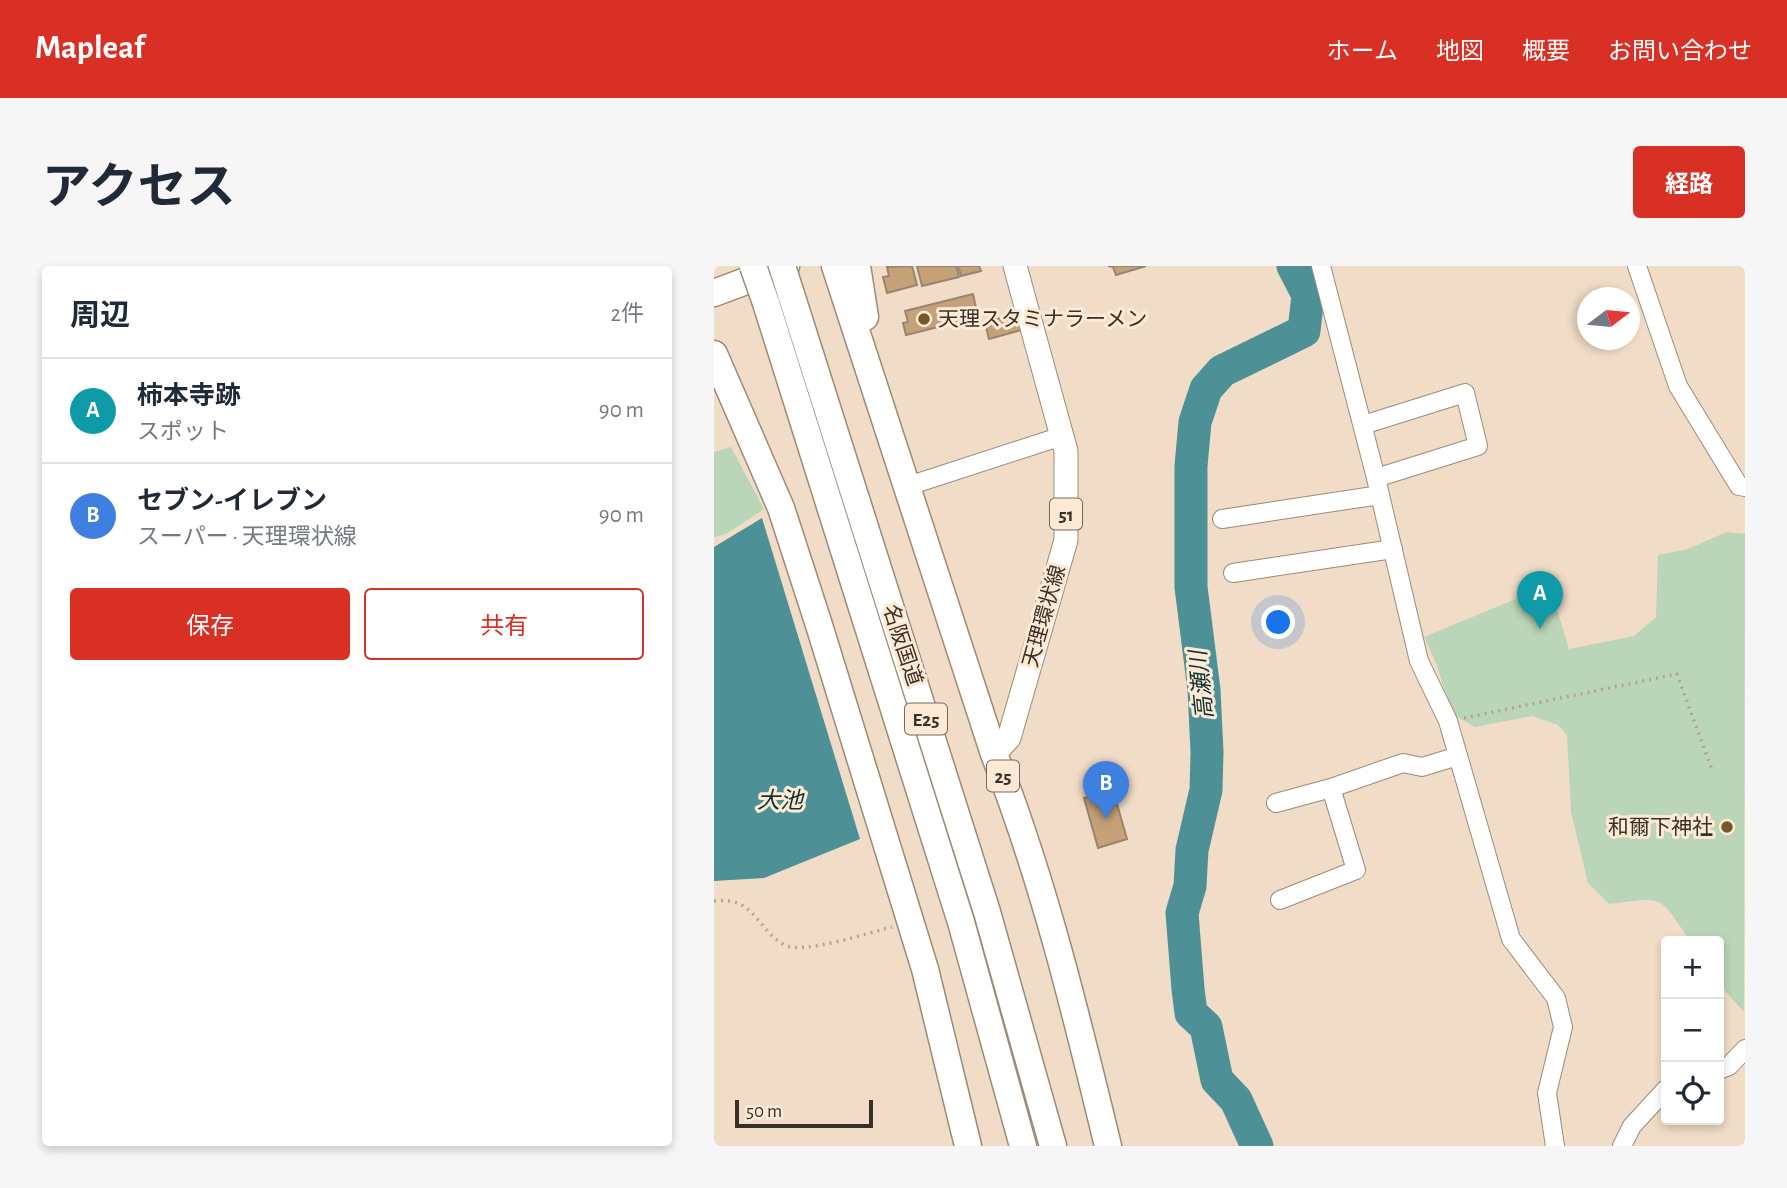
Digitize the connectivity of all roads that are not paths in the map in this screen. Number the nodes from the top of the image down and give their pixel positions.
1 (753, 266) edge
2 (784, 266) edge
3 (835, 266) edge
4 (857, 266) edge
5 (1015, 266) edge
6 (1321, 266) edge
7 (1637, 266) edge
8 (714, 293) edge
9 (714, 354) edge
10 (880, 412) junction
11 (1363, 425) junction
12 (1062, 436) junction
13 (905, 487) junction
14 (1378, 487) junction
15 (1745, 487) edge
16 (1222, 519) dead end
17 (1393, 549) junction
18 (1233, 573) dead end
19 (994, 754) junction
20 (1458, 756) junction
21 (1331, 788) junction
22 (1276, 803) dead end
23 (1280, 900) dead end
24 (1745, 1049) edge
25 (1724, 1068) edge
26 (1661, 1095) edge
27 (968, 1146) edge
28 (1023, 1146) edge
29 (1053, 1146) edge
30 (1108, 1146) edge
31 (1555, 1146) edge
32 (1622, 1146) edge

1 - 28 highway, 名阪国道 / E25, bridge
2 - 8 highway
2 - 29 highway, 名阪国道 / E25, bridge
3 - 10 highway, 25
4 - 10 highway, 25
5 - 12 main road, 天理環状線 / 51
6 - 11 street
7 - 15 street
9 - 27 highway
10 - 13 highway, 25
11 - 14 street
11 - 14 street
12 - 13 street
12 - 19 main road, 天理環状線 / 51
13 - 19 highway, 25
14 - 16 street
14 - 17 street
17 - 18 street
17 - 20 street
19 - 30 highway, 25
20 - 21 street
20 - 31 street
21 - 22 street
21 - 23 street
24 - 25 street
26 - 32 street

